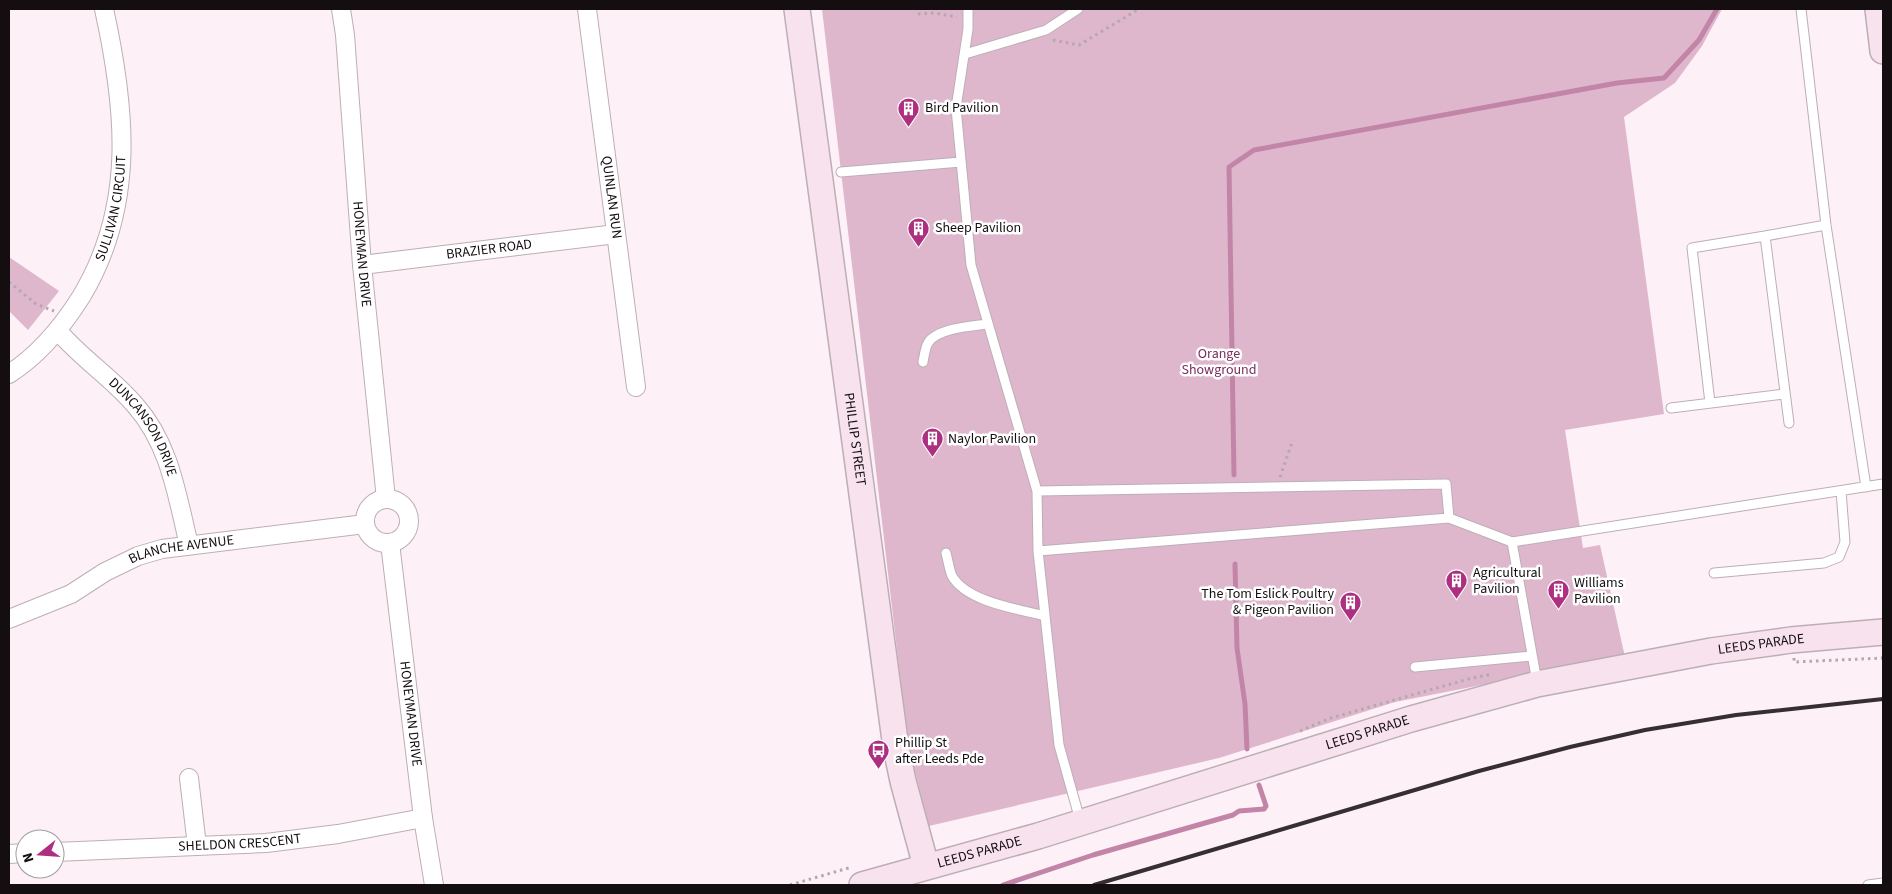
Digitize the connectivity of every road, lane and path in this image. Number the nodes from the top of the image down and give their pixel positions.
1 (104, 9) edge
2 (341, 9) edge
3 (587, 9) edge
4 (797, 9) edge
5 (1078, 9) edge
6 (1139, 9) edge
7 (1801, 9) edge
8 (1878, 9) edge
9 (918, 14) dead end
10 (968, 14) edge
11 (1030, 35) junction
12 (1883, 51) edge
13 (965, 54) junction
14 (961, 162) junction
15 (841, 172) dead end
16 (1826, 225) junction
17 (616, 234) junction
18 (1765, 236) junction
19 (362, 265) junction
20 (9, 282) edge
21 (988, 324) junction
22 (63, 325) junction
23 (922, 362) dead end
24 (9, 374) edge
25 (636, 387) dead end
26 (1784, 394) junction
27 (1710, 402) junction
28 (1671, 408) dead end
29 (1789, 423) dead end
30 (1293, 440) dead end
31 (1883, 484) edge
32 (1276, 487) junction
33 (1866, 487) junction
34 (1037, 491) junction
35 (1841, 491) junction
36 (386, 499) junction
37 (1449, 518) junction
38 (365, 524) junction
39 (1512, 542) junction
40 (390, 543) junction
41 (188, 545) junction
42 (1038, 551) junction
43 (946, 553) dead end
44 (1714, 573) dead end
45 (1045, 616) junction
46 (9, 618) edge
47 (1883, 632) edge
48 (1532, 656) junction
49 (1415, 667) dead end
50 (1537, 684) junction
51 (189, 778) dead end
52 (423, 818) junction
53 (1081, 823) junction
54 (197, 846) junction
55 (65, 852) edge
56 (926, 866) junction
57 (1883, 884) edge
58 (434, 885) edge
59 (862, 885) edge
60 (1868, 885) edge

1 - 22 street, SULLIVAN CIRCUIT
2 - 19 street, HONEYMAN DRIVE
3 - 17 street, QUINLAN RUN
4 - 56 main road, PHILLIP STREET
5 - 11 lane
6 - 11 path
7 - 16 lane
8 - 12 main road
9 - 10 path
10 - 13 lane
11 - 13 lane
13 - 14 lane
14 - 15 lane
14 - 21 lane
16 - 18 lane
16 - 33 lane
17 - 19 street, BRAZIER ROAD
17 - 25 street, QUINLAN RUN
18 - 26 lane
18 - 27 lane
19 - 36 street, HONEYMAN DRIVE
20 - 22 path
21 - 23 lane
21 - 34 lane
22 - 24 street, SULLIVAN CIRCUIT
22 - 41 street, DUNCANSON DRIVE
26 - 27 lane
26 - 29 lane
27 - 28 lane
30 - 32 path
31 - 33 lane
32 - 34 lane
32 - 37 lane
33 - 35 lane
34 - 42 lane
35 - 39 lane
35 - 44 lane
36 - 38 street
36 - 40 street
37 - 39 lane
37 - 42 lane
38 - 40 street
38 - 41 street, BLANCHE AVENUE
39 - 48 lane
40 - 52 street, HONEYMAN DRIVE
41 - 46 street, BLANCHE AVENUE
42 - 45 lane
43 - 45 lane
45 - 53 lane
47 - 50 main road, LEEDS PARADE
48 - 49 lane
48 - 50 lane
50 - 53 main road, LEEDS PARADE
51 - 54 street
52 - 54 street, SHELDON CRESCENT
52 - 58 street, HONEYMAN DRIVE
53 - 56 main road, LEEDS PARADE
54 - 55 street, SHELDON CRESCENT
56 - 59 main road, LEEDS PARADE
57 - 60 lane

